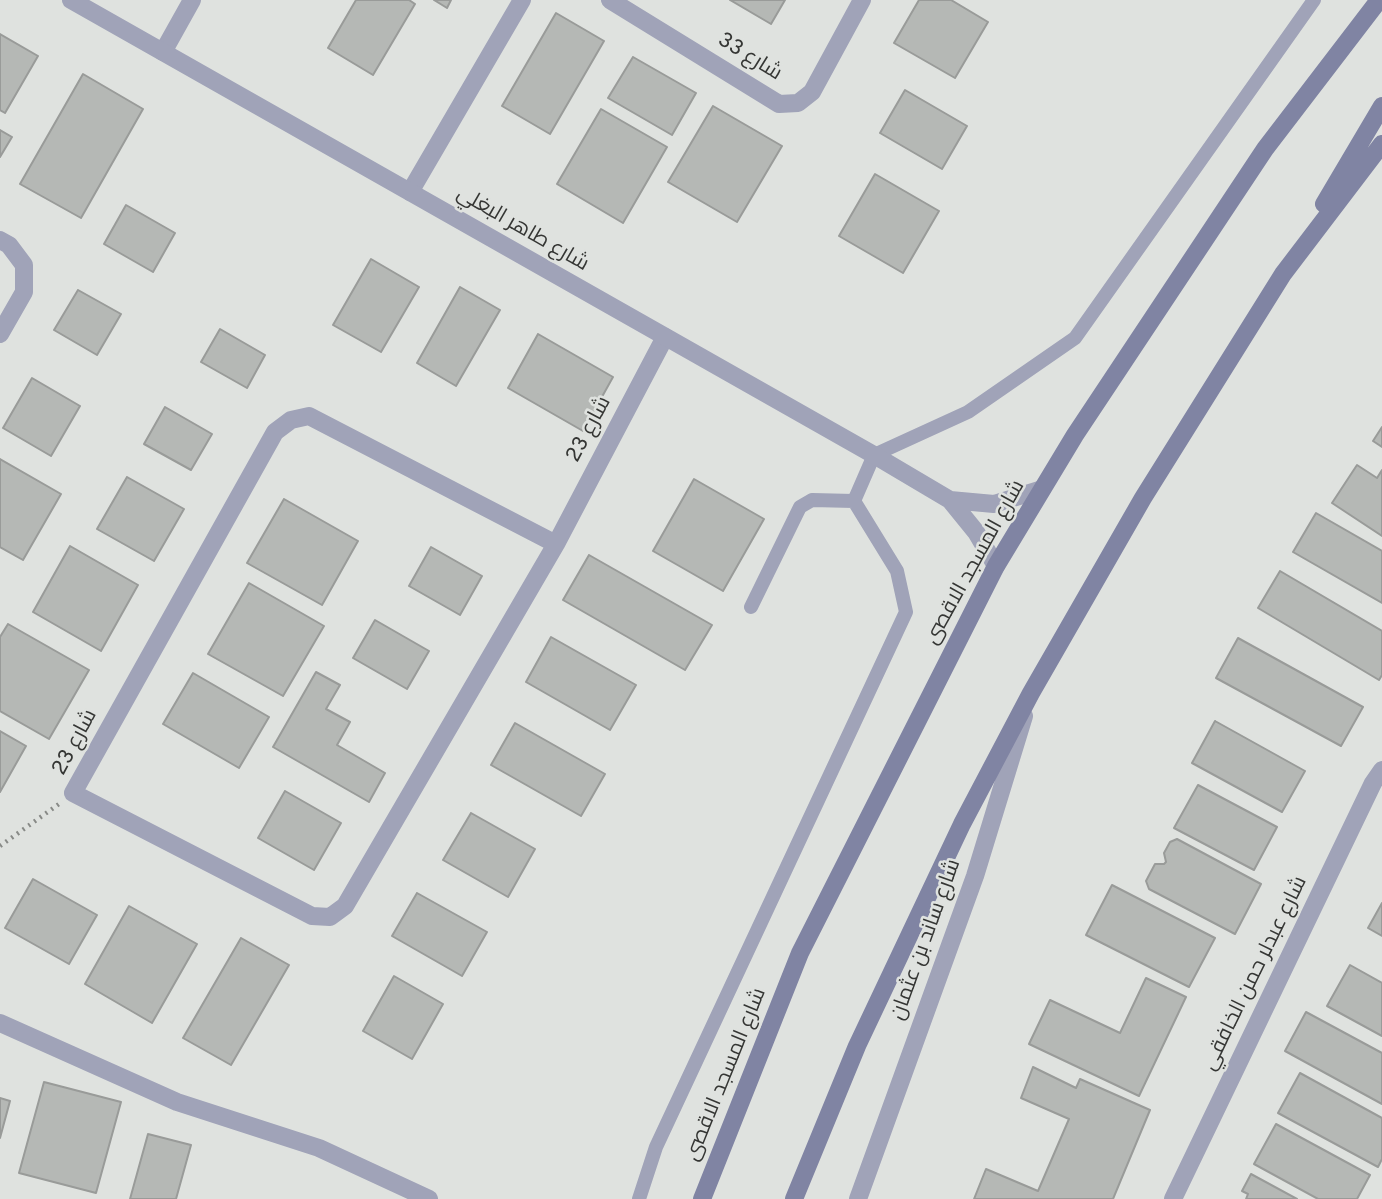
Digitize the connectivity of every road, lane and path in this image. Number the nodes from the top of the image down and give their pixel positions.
1 (71, 0) edge
2 (192, 0) edge
3 (522, 0) edge
4 (610, 0) edge
5 (862, 0) edge
6 (1314, 0) edge
7 (1379, 0) edge
8 (1382, 21) edge
9 (163, 52) junction
10 (1310, 88) junction
11 (1382, 106) edge
12 (1382, 144) edge
13 (410, 192) junction
14 (0, 240) edge
15 (1283, 274) junction
16 (0, 334) edge
17 (665, 337) junction
18 (874, 455) junction
19 (1042, 489) junction
20 (950, 500) junction
21 (854, 501) junction
22 (556, 544) junction
23 (996, 566) junction
24 (751, 607) dead end
25 (1031, 693) junction
26 (1382, 770) edge
27 (73, 793) junction
28 (0, 846) edge
29 (0, 1023) edge
30 (429, 1199) edge
31 (639, 1199) edge
32 (702, 1199) edge
33 (794, 1199) edge
34 (859, 1199) edge
35 (1173, 1199) edge

1 - 9 street, شارع طاهر البغلي
2 - 9 street
3 - 13 street
4 - 5 street, شارع 33
6 - 18 lane
7 - 10 main road, شارع المسجد الاقصى
8 - 10 main road
9 - 13 street, شارع طاهر البغلي
10 - 19 main road, شارع المسجد الاقصى
11 - 15 main road
12 - 15 main road
13 - 17 street, شارع طاهر البغلي
14 - 16 street
15 - 25 main road
17 - 18 street, شارع طاهر البغلي
17 - 22 street, شارع 23
18 - 20 street, شارع طاهر البغلي
18 - 21 lane
19 - 20 street, شارع طاهر البغلي
19 - 23 main road, شارع المسجد الاقصى
20 - 23 street, شارع طاهر البغلي
21 - 24 lane
21 - 31 lane
22 - 27 street, شارع 23
22 - 27 street, شارع 23
23 - 32 main road, شارع المسجد الاقصى
25 - 33 main road
25 - 34 street, شارع ساند بن عثمان
26 - 35 street, شارع عبدلر حمن الخافقي
27 - 28 path
29 - 30 street

